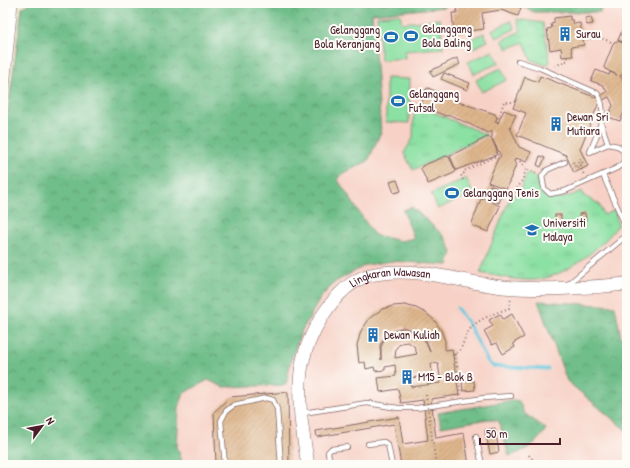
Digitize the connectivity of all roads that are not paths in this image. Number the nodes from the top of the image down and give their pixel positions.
1 (11, 3) edge
2 (518, 62) dead end
3 (3, 87) edge
4 (601, 123) junction
5 (608, 144) junction
6 (565, 162) dead end
7 (602, 175) junction
8 (627, 229) edge
9 (627, 235) edge
10 (627, 284) edge
11 (564, 288) junction
12 (511, 396) dead end
13 (301, 414) junction
14 (476, 436) dead end
15 (368, 444) dead end
16 (347, 447) dead end
17 (225, 465) edge
18 (281, 465) edge
19 (308, 465) edge
20 (330, 465) edge
21 (392, 465) edge
22 (482, 465) edge

1 - 3 street
2 - 4 lane
4 - 5 lane
4 - 5 lane
5 - 7 lane
6 - 7 lane
7 - 8 lane
9 - 11 lane
10 - 11 street, Lingkaran Wawasan
11 - 13 street, Lingkaran Wawasan
12 - 13 lane
13 - 19 street, Lingkaran Wawasan
14 - 22 lane
15 - 21 lane
16 - 20 lane
17 - 18 lane

